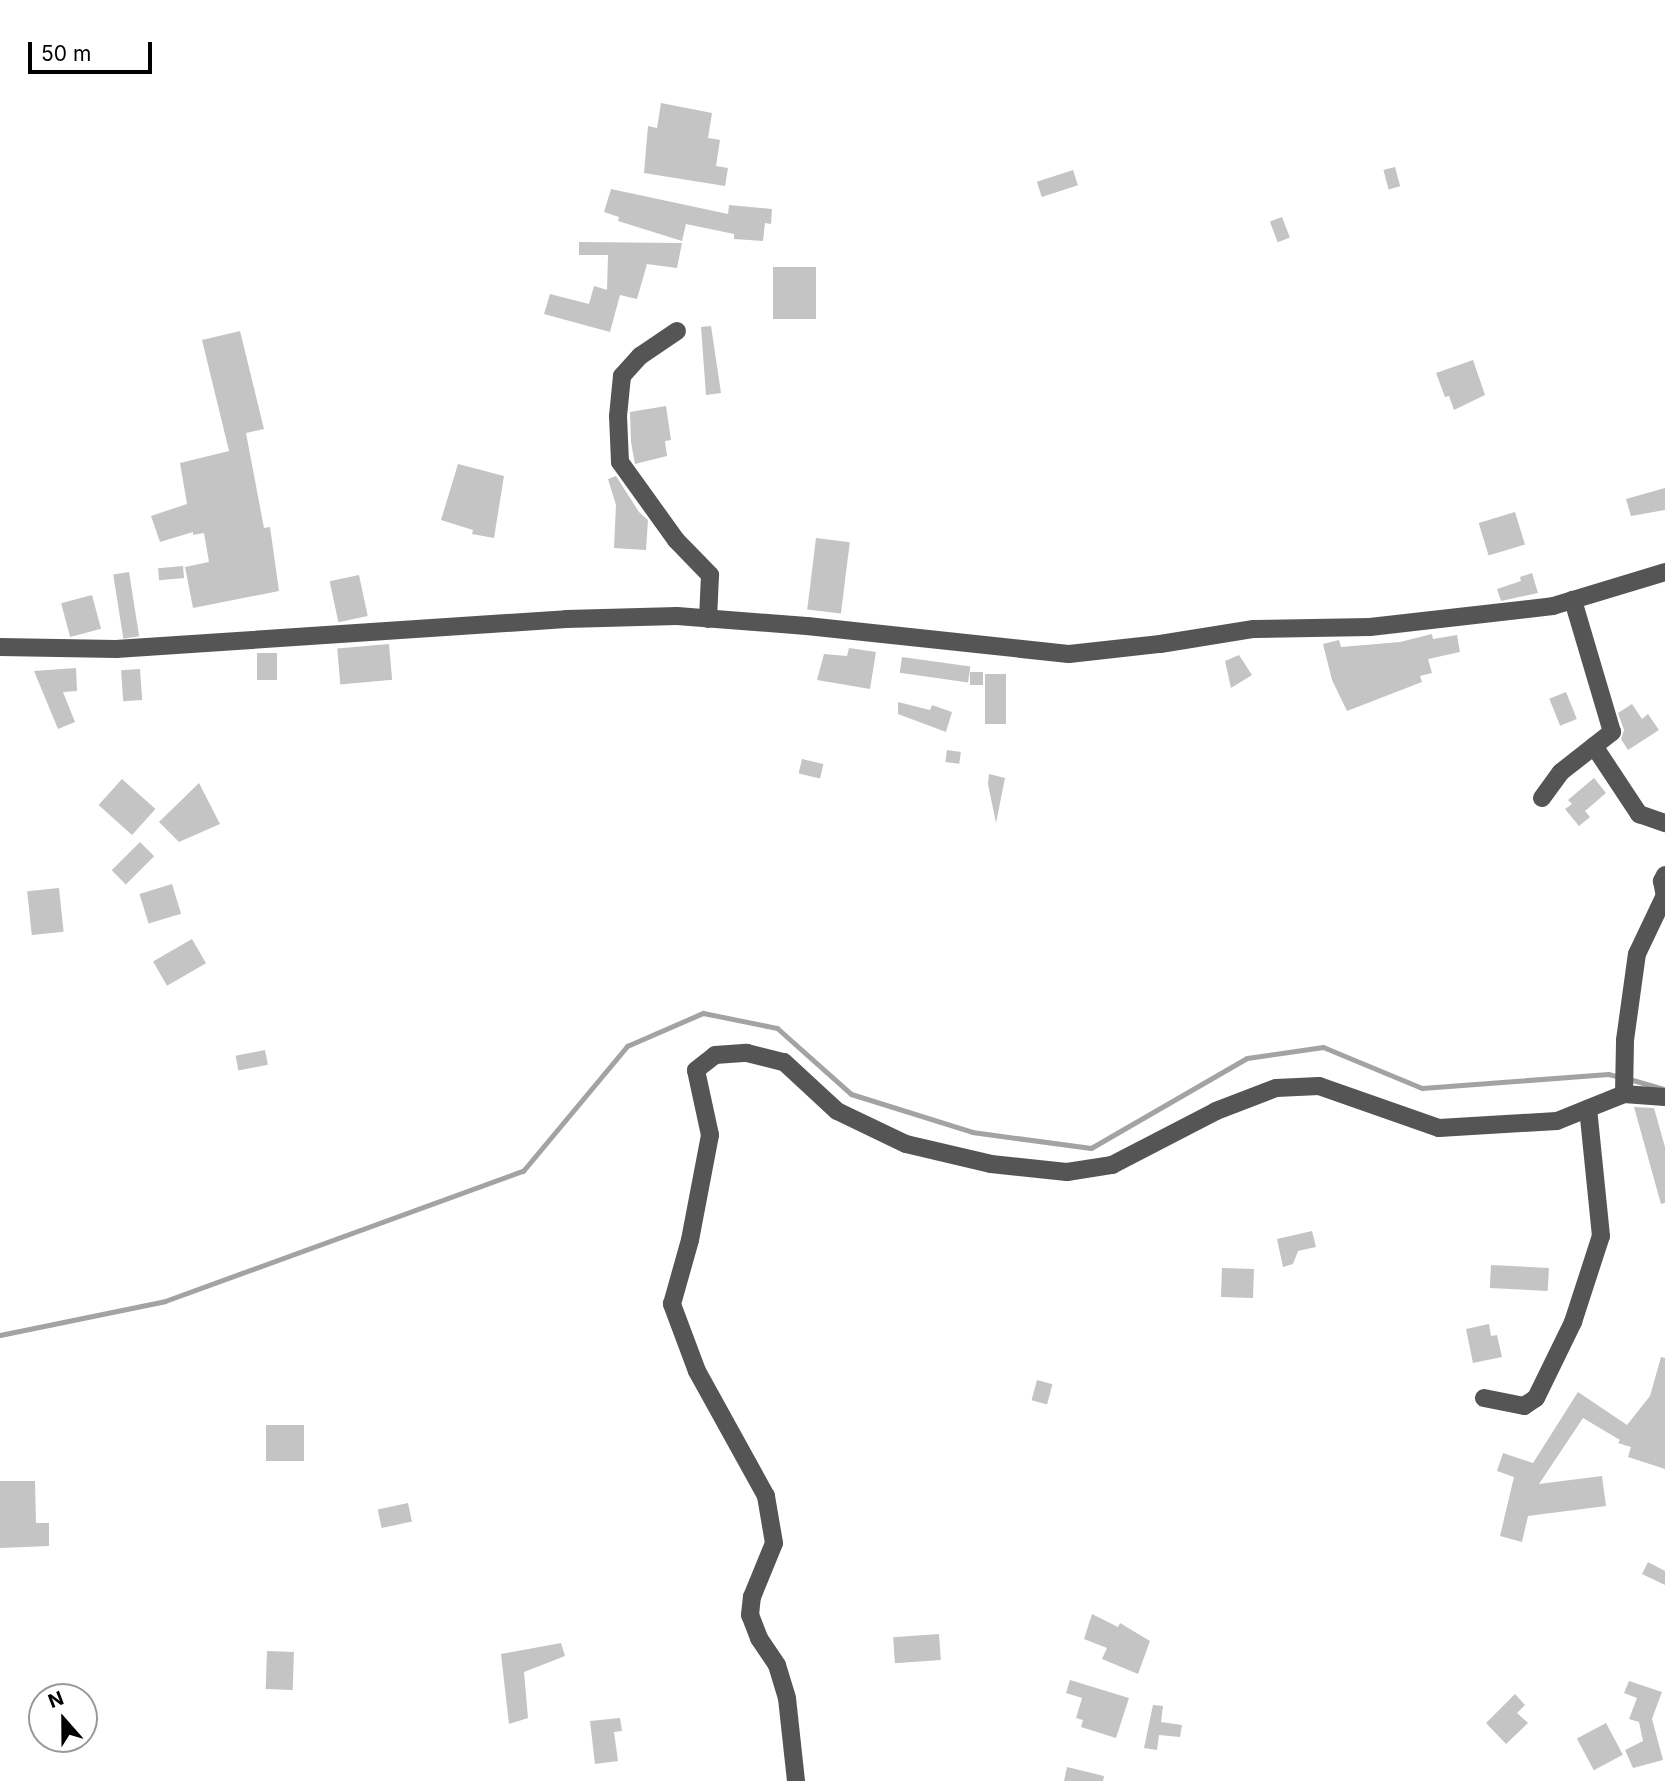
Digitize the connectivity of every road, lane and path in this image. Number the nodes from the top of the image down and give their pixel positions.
1 (677, 331) dead end
2 (1665, 572) edge
3 (1573, 600) junction
4 (708, 619) junction
5 (0, 647) edge
6 (1594, 746) junction
7 (1542, 798) dead end
8 (1665, 823) edge
9 (1665, 875) edge
10 (1665, 895) edge
11 (1624, 1089) junction
12 (1665, 1097) edge
13 (1588, 1109) junction
14 (1484, 1398) dead end
15 (796, 1781) edge

1 - 4 street
2 - 3 street
3 - 4 street
3 - 6 street
4 - 5 street
6 - 7 street
6 - 8 street
9 - 10 street
10 - 11 street
11 - 12 street
11 - 13 street
13 - 14 street
13 - 15 street

